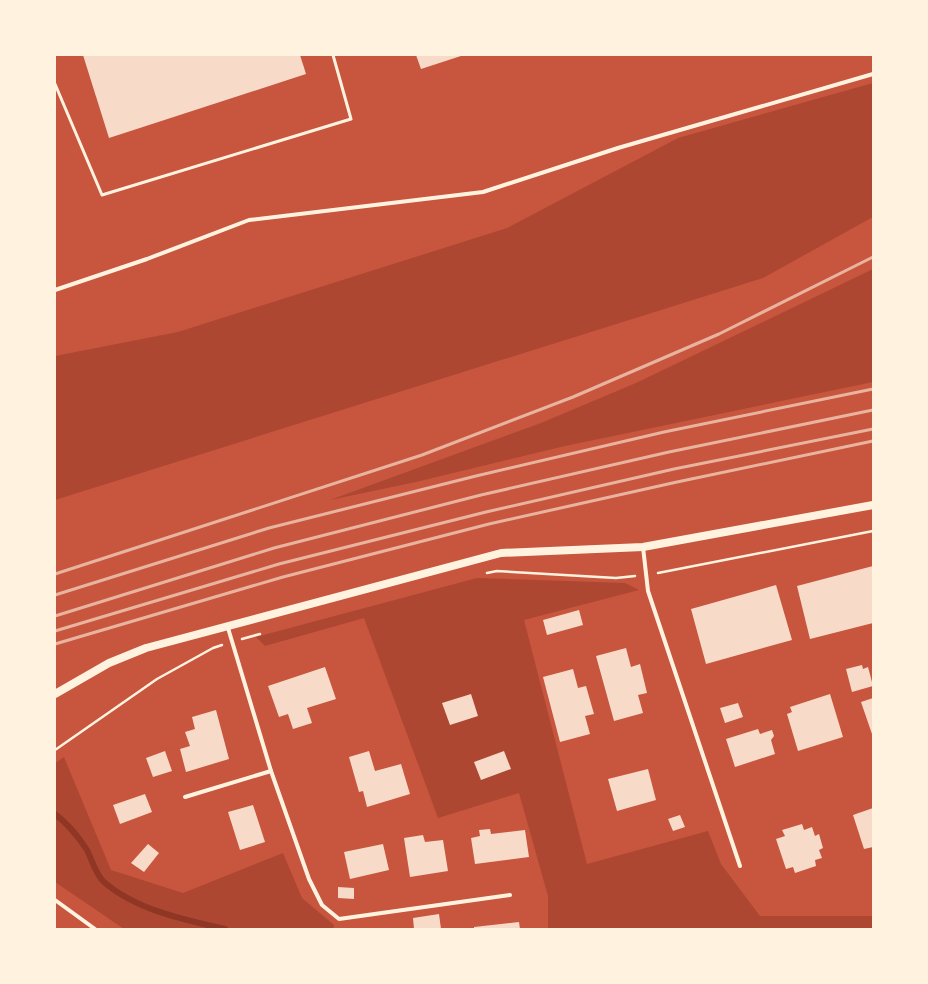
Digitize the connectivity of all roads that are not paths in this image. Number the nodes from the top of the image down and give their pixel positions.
1 (333, 55) edge
2 (873, 74) edge
3 (55, 84) edge
4 (55, 290) edge
5 (873, 505) edge
6 (643, 547) junction
7 (228, 628) junction
8 (56, 694) edge
9 (271, 771) junction
10 (185, 797) dead end
11 (740, 866) dead end
12 (510, 895) dead end
13 (55, 900) edge
14 (95, 929) edge

1 - 3 lane
2 - 4 street
5 - 6 main road
6 - 7 main road
6 - 11 street
7 - 8 main road
7 - 9 street
9 - 10 street
9 - 12 street
13 - 14 street

